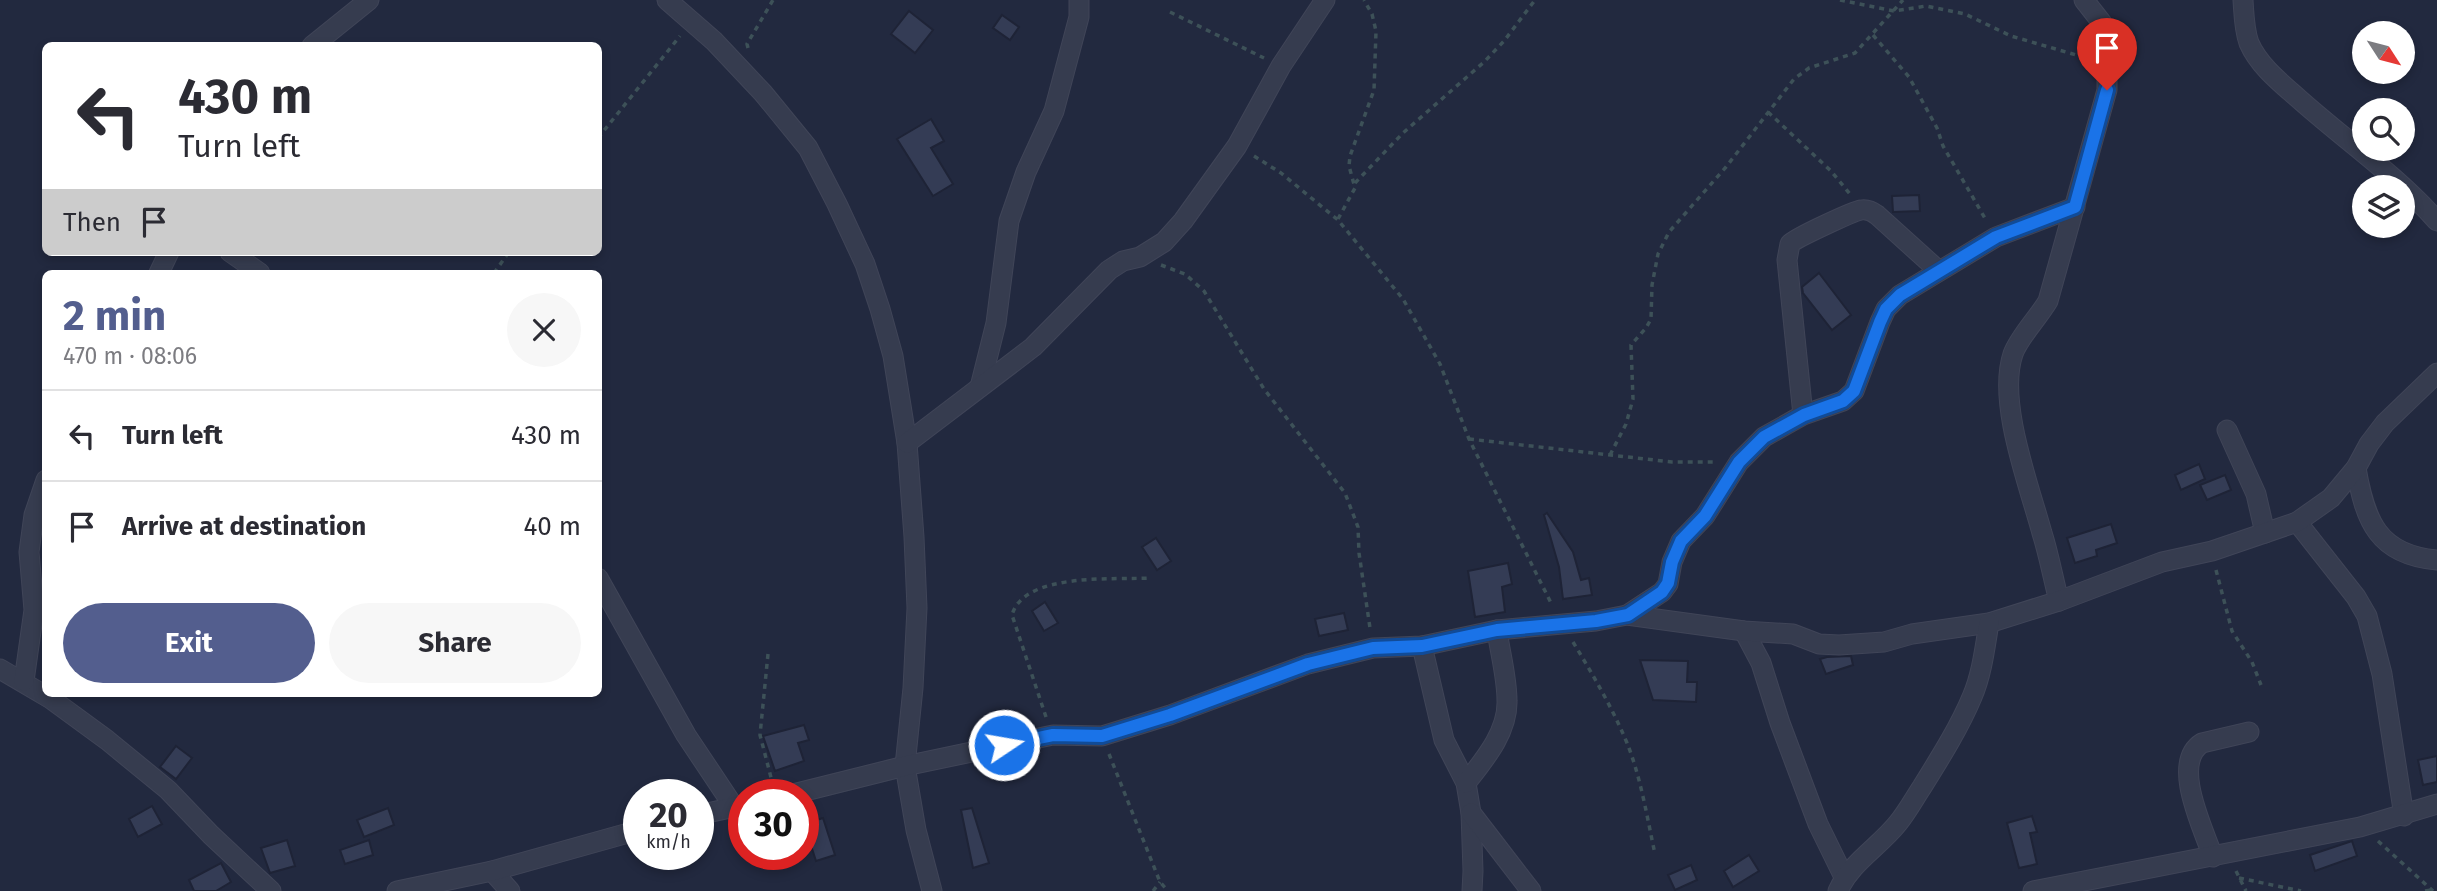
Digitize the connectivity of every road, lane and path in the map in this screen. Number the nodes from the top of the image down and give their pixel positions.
1 (369, 0) edge
2 (667, 0) edge
3 (774, 0) edge
4 (1079, 0) edge
5 (1325, 0) edge
6 (1364, 0) edge
7 (1535, 0) edge
8 (1840, 0) edge
9 (1903, 0) edge
10 (2084, 0) edge
11 (2244, 0) edge
12 (1894, 11) junction
13 (1170, 12) dead end
14 (692, 21) junction
15 (1873, 35) junction
16 (317, 42) edge
17 (751, 57) dead end
18 (2109, 64) junction
19 (1281, 66) junction
20 (1768, 112) junction
21 (602, 133) edge
22 (1237, 146) junction
23 (1356, 183) junction
24 (2075, 207) junction
25 (1862, 210) junction
26 (1338, 219) junction
27 (2437, 221) edge
28 (1996, 237) junction
29 (236, 256) edge
30 (1140, 257) junction
31 (256, 270) edge
32 (1939, 271) junction
33 (2437, 373) edge
34 (980, 387) junction
35 (1804, 415) junction
36 (2227, 430) dead end
37 (1469, 439) junction
38 (907, 443) junction
39 (1610, 455) junction
40 (1739, 462) junction
41 (2356, 468) junction
42 (42, 492) edge
43 (2297, 522) junction
44 (2265, 534) junction
45 (2212, 551) junction
46 (2437, 560) edge
47 (1150, 578) dead end
48 (602, 585) edge
49 (2059, 601) junction
50 (1628, 615) junction
51 (1989, 623) junction
52 (1562, 624) junction
53 (1497, 630) junction
54 (1744, 631) junction
55 (1422, 646) junction
56 (1373, 648) junction
57 (768, 654) dead end
58 (0, 669) edge
59 (24, 681) junction
60 (2261, 685) dead end
61 (42, 694) edge
62 (47, 697) edge
63 (2249, 732) dead end
64 (1053, 735) junction
65 (1102, 736) junction
66 (905, 766) junction
67 (771, 779) edge
68 (1466, 783) junction
69 (819, 788) edge
70 (728, 791) edge
71 (2437, 804) edge
72 (1471, 813) junction
73 (2403, 816) junction
74 (2360, 827) junction
75 (623, 834) edge
76 (1655, 854) dead end
77 (2213, 857) junction
78 (492, 871) junction
79 (2239, 877) dead end
80 (1160, 882) junction
81 (1841, 884) edge
82 (2433, 890) edge
83 (271, 891) edge
84 (397, 891) edge
85 (510, 891) edge
86 (932, 891) edge
87 (1153, 891) edge
88 (1168, 891) edge
89 (1472, 891) edge
90 (1531, 891) edge
91 (2033, 891) edge
92 (2301, 891) edge
93 (2425, 891) edge

1 - 16 street
2 - 14 street
3 - 17 path
4 - 34 street
5 - 19 street
6 - 23 path
7 - 23 path
8 - 12 path
9 - 12 path
10 - 18 street
11 - 27 street
12 - 15 path
12 - 18 path
13 - 19 path
14 - 21 path
14 - 38 street
15 - 20 path
15 - 28 path
18 - 24 street
19 - 22 street
20 - 25 path
20 - 39 path
22 - 26 path
22 - 30 street
23 - 26 path
24 - 28 street
24 - 49 street
25 - 32 street
25 - 35 street
26 - 37 path
28 - 32 street
29 - 31 street
30 - 34 street
30 - 56 path
32 - 35 street
33 - 41 street
34 - 38 street
35 - 40 street
36 - 44 street
37 - 39 path
37 - 52 path
38 - 66 street
39 - 40 path
40 - 50 street
41 - 43 street
41 - 46 street
42 - 59 street
43 - 44 street
43 - 73 street
44 - 45 street
45 - 49 street
45 - 60 path
47 - 64 path
48 - 70 street
49 - 51 street
50 - 52 street
50 - 54 street
51 - 54 street
51 - 81 street
52 - 53 street
52 - 76 path
53 - 55 street
53 - 68 street
54 - 81 street
55 - 56 street
55 - 68 street
56 - 65 street
57 - 67 path
58 - 59 street
59 - 61 street
62 - 83 street
63 - 77 street
64 - 65 street
64 - 66 street
65 - 80 path
66 - 69 street
66 - 86 street
68 - 72 street
71 - 73 street
72 - 89 street
72 - 90 street
73 - 74 street
74 - 77 street
74 - 82 path
75 - 78 street
77 - 91 street
78 - 84 street
78 - 85 street
79 - 92 path
80 - 87 path
80 - 88 path
82 - 93 path

